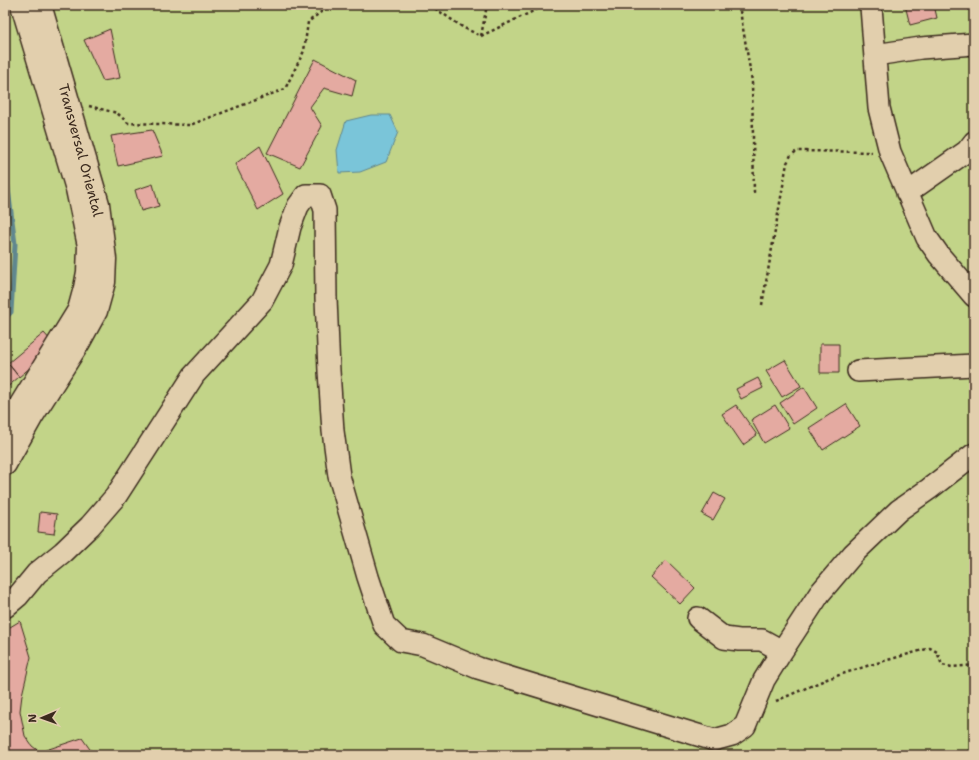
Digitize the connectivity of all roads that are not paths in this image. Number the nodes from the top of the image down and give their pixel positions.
1 (22, 5) edge
2 (40, 5) edge
3 (870, 5) edge
4 (974, 44) edge
5 (875, 55) junction
6 (974, 142) edge
7 (907, 193) junction
8 (974, 296) edge
9 (974, 365) edge
10 (858, 371) dead end
11 (5, 430) edge
12 (974, 454) edge
13 (5, 464) edge
14 (5, 607) edge
15 (698, 618) dead end
16 (782, 651) junction

1 - 11 main road, Transversal Oriental
2 - 13 main road, Transversal Oriental
3 - 5 street
4 - 5 street
5 - 7 street
6 - 7 street
7 - 8 street
9 - 10 street
12 - 16 street
14 - 16 street
15 - 16 street

